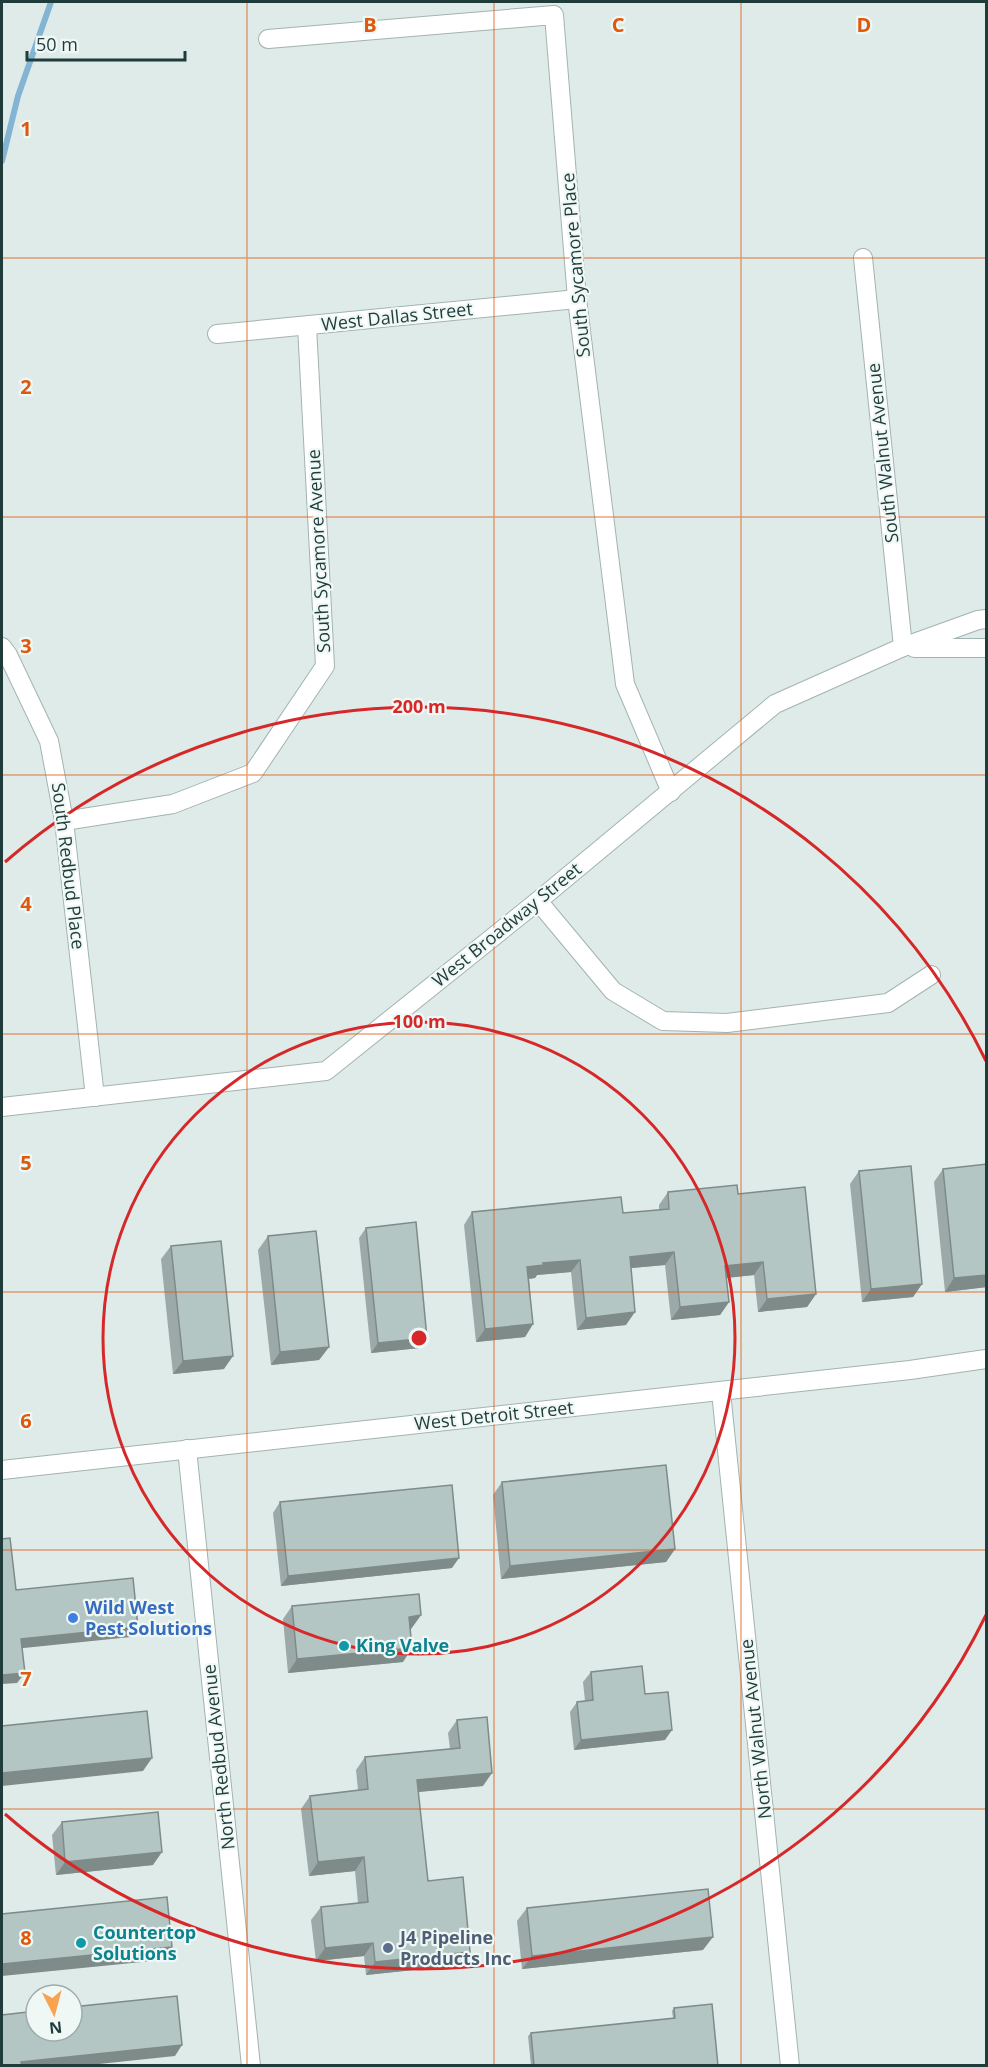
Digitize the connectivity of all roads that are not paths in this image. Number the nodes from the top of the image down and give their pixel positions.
1 (267, 39) dead end
2 (863, 258) dead end
3 (577, 299) junction
4 (308, 326) junction
5 (217, 334) dead end
6 (987, 619) edge
7 (2, 647) edge
8 (903, 647) junction
9 (987, 648) edge
10 (671, 792) junction
11 (64, 821) junction
12 (538, 901) junction
13 (932, 975) dead end
14 (95, 1097) junction
15 (2, 1107) edge
16 (987, 1359) edge
17 (721, 1392) junction
18 (187, 1449) junction
19 (2, 1470) edge
20 (251, 2066) edge
21 (790, 2066) edge

1 - 3 street, South Sycamore Place
2 - 8 street, South Walnut Avenue
3 - 4 street, West Dallas Street
3 - 10 street, South Sycamore Place
4 - 5 street, West Dallas Street
4 - 11 street, South Sycamore Avenue
6 - 8 street, West Broadway Street
7 - 11 street, South Redbud Place
8 - 9 street, West Broadway Street
8 - 10 street, West Broadway Street
10 - 12 street, West Broadway Street
11 - 14 street, South Redbud Place
12 - 13 street
12 - 14 street, West Broadway Street
14 - 15 street, West Broadway Street
16 - 17 street, West Detroit Street
17 - 18 street, West Detroit Street
17 - 21 street, North Walnut Avenue
18 - 19 street, West Detroit Street
18 - 20 street, North Redbud Avenue

